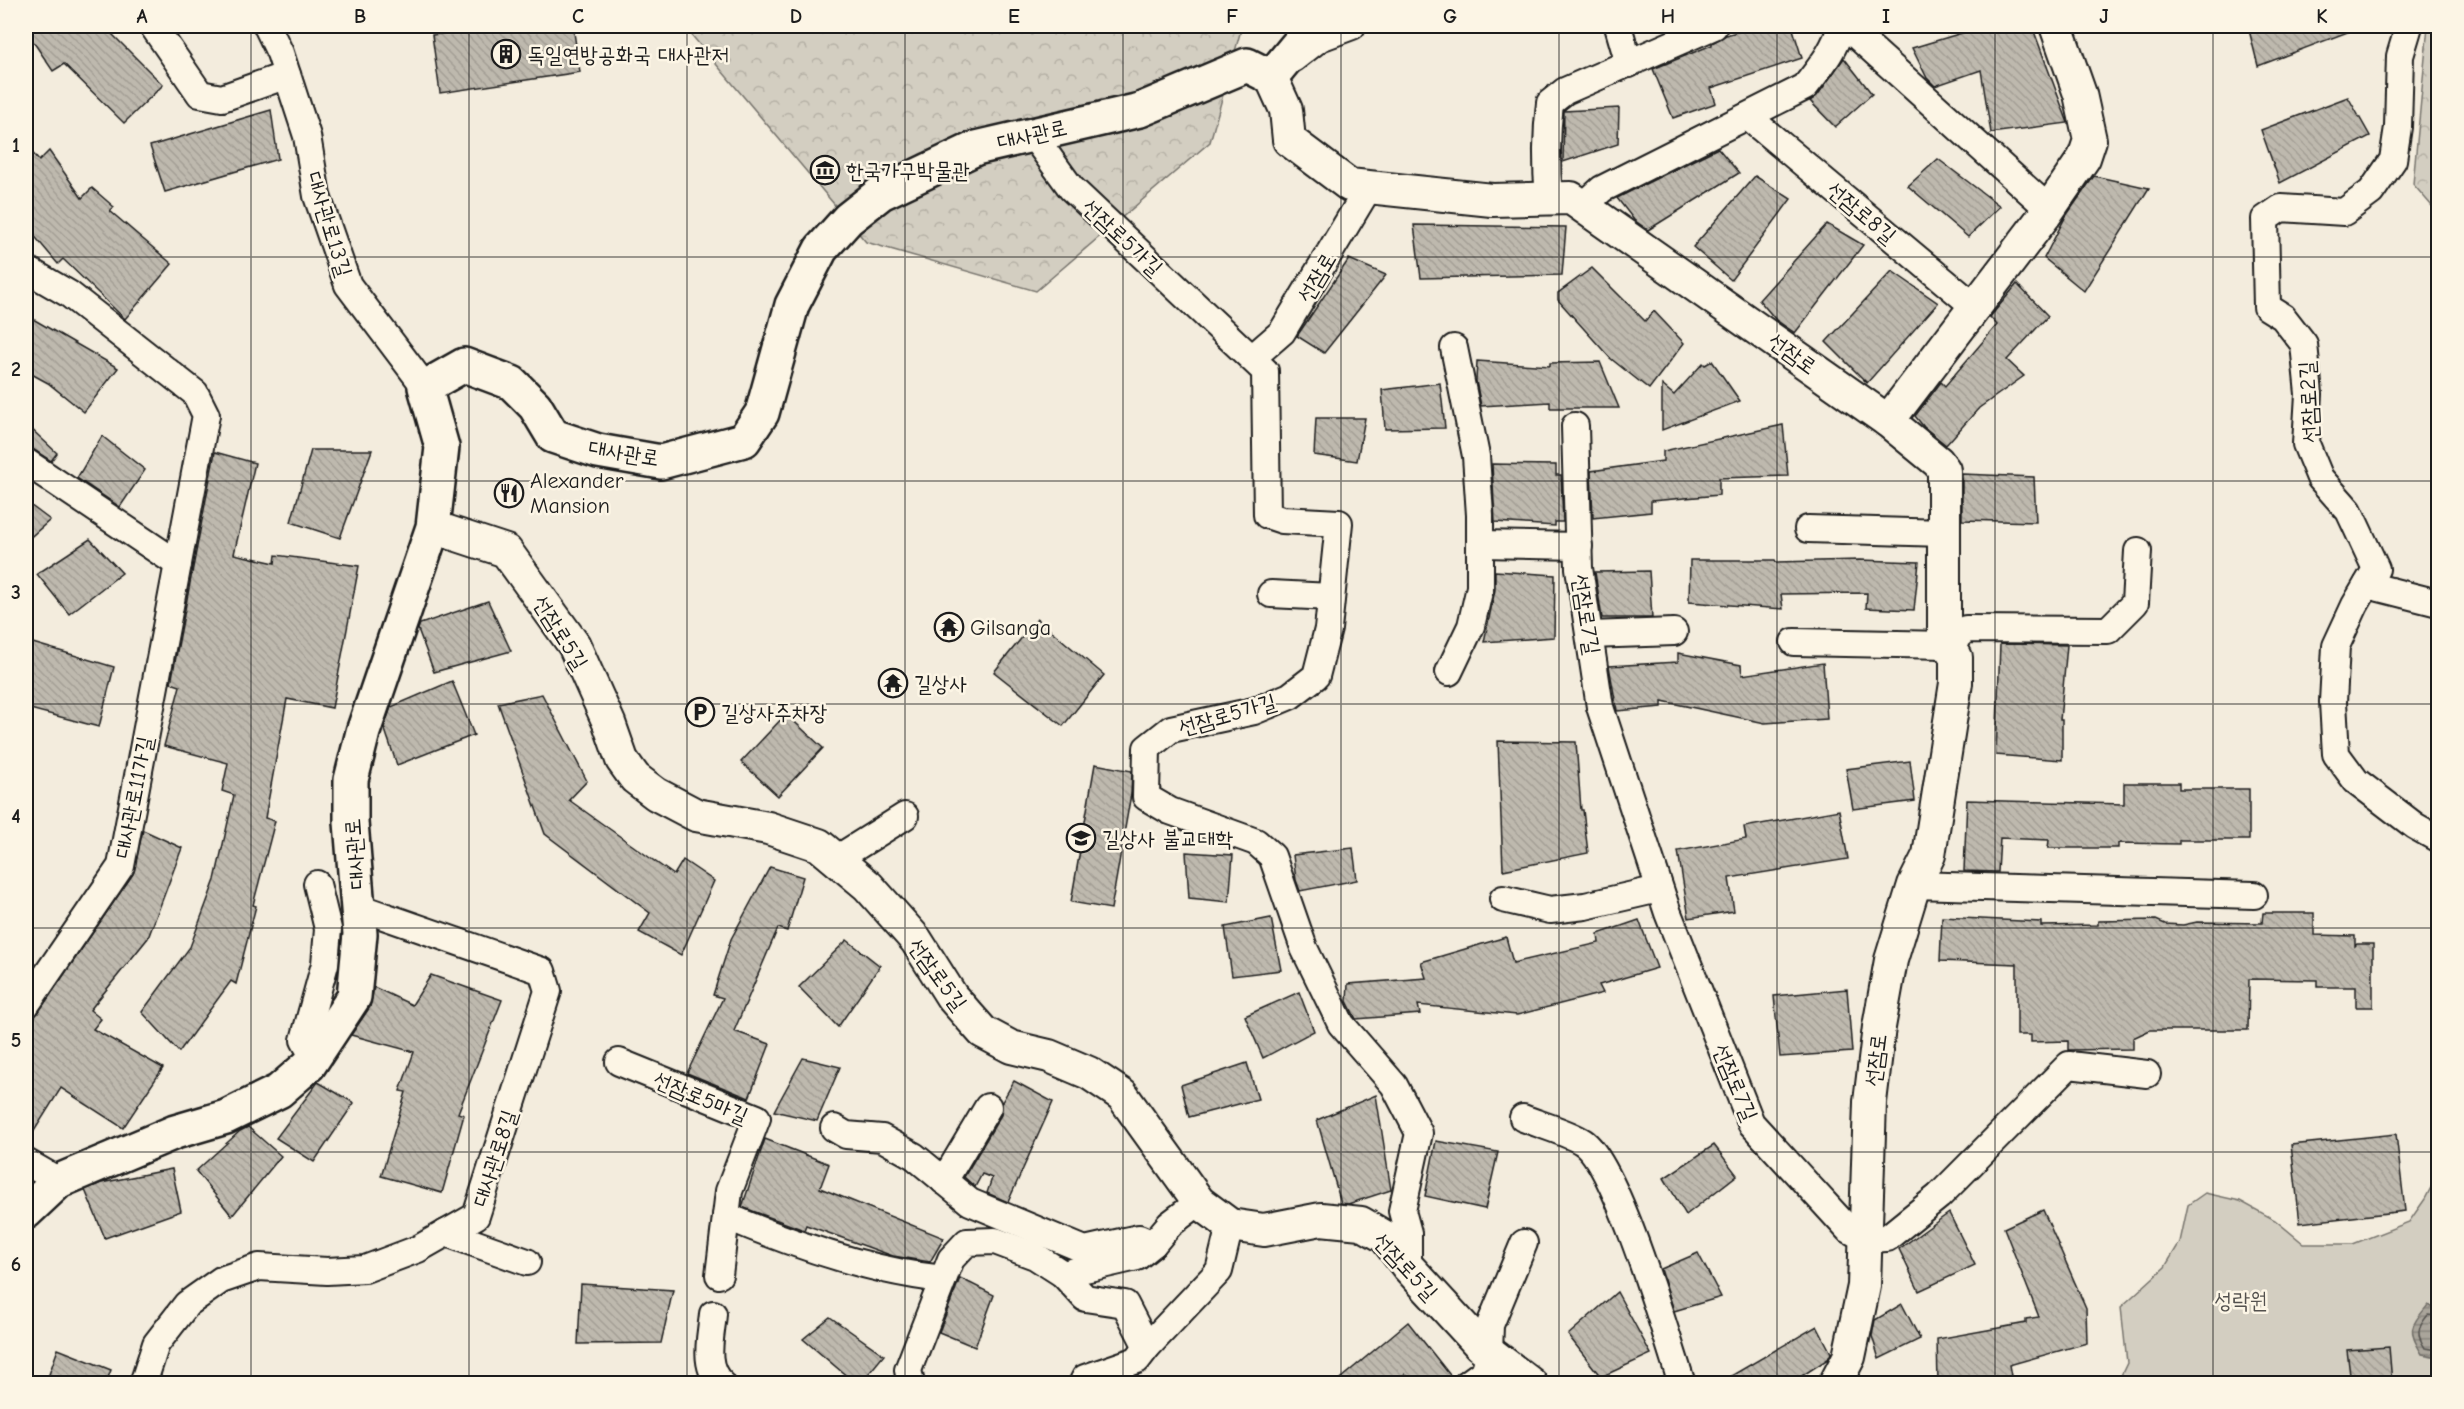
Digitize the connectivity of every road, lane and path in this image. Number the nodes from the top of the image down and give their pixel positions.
1 (153, 26) edge
2 (267, 26) edge
3 (1306, 26) edge
4 (1352, 26) edge
5 (1618, 26) edge
6 (1714, 26) edge
7 (1841, 26) edge
8 (1846, 26) edge
9 (2056, 26) edge
10 (2409, 26) edge
11 (1629, 64) junction
12 (287, 75) junction
13 (1271, 76) junction
14 (1748, 117) junction
15 (1032, 134) junction
16 (1369, 187) junction
17 (1549, 199) junction
18 (1583, 206) junction
19 (2049, 209) junction
20 (26, 269) edge
21 (1975, 307) junction
22 (1454, 348) dead end
23 (1252, 358) junction
24 (425, 387) junction
25 (1888, 421) junction
26 (1575, 426) dead end
27 (26, 462) edge
28 (433, 527) junction
29 (1808, 529) dead end
30 (1944, 533) junction
31 (1480, 544) junction
32 (1579, 546) junction
33 (2138, 551) dead end
34 (177, 564) junction
35 (2367, 585) junction
36 (1271, 594) dead end
37 (1331, 597) junction
38 (2437, 602) edge
39 (1674, 632) dead end
40 (1590, 635) junction
41 (1794, 642) dead end
42 (1948, 645) junction
43 (1449, 672) dead end
44 (905, 816) dead end
45 (2439, 839) edge
46 (835, 860) junction
47 (317, 884) dead end
48 (1914, 885) junction
49 (1659, 889) junction
50 (2254, 895) dead end
51 (1503, 899) dead end
52 (358, 907) junction
53 (26, 1005) edge
54 (314, 1058) junction
55 (619, 1062) dead end
56 (2147, 1074) dead end
57 (988, 1107) dead end
58 (1523, 1118) dead end
59 (834, 1128) dead end
60 (26, 1162) edge
61 (59, 1181) junction
62 (944, 1181) junction
63 (1199, 1202) junction
64 (26, 1212) edge
65 (726, 1216) junction
66 (1230, 1225) junction
67 (446, 1233) junction
68 (1866, 1239) junction
69 (1524, 1243) dead end
70 (1154, 1244) junction
71 (527, 1262) dead end
72 (1408, 1267) junction
73 (1063, 1274) junction
74 (719, 1275) dead end
75 (943, 1279) junction
76 (713, 1314) dead end
77 (1147, 1347) junction
78 (1490, 1353) junction
79 (1096, 1380) edge
80 (143, 1383) edge
81 (722, 1383) edge
82 (911, 1383) edge
83 (1467, 1383) edge
84 (1530, 1383) edge
85 (1682, 1383) edge
86 (1835, 1383) edge

1 - 12 street
2 - 12 street, 대사관로13길
3 - 13 main road
4 - 13 street
5 - 11 street
6 - 11 street
7 - 14 street
8 - 19 street
9 - 19 street
10 - 35 street, 선잠로2길
11 - 17 street
12 - 24 street, 대사관로13길
13 - 15 main road, 대사관로
13 - 16 street, 선잠로
14 - 18 street
14 - 21 street, 선잠로8길
15 - 23 street, 선잠로5가길
15 - 24 main road, 대사관로
16 - 17 street, 선잠로
16 - 23 street, 선잠로
17 - 18 street, 선잠로
18 - 25 street, 선잠로
19 - 21 street
20 - 34 street, 대사관로11가길
21 - 25 street
22 - 31 street
23 - 37 street, 선잠로5가길
24 - 28 main road, 대사관로
25 - 30 street, 선잠로
26 - 32 street, 선잠로7길
27 - 34 street
28 - 46 street, 선잠로5길
28 - 52 main road, 대사관로
29 - 30 street
30 - 42 street, 선잠로
31 - 32 street, 선잠로7길
31 - 43 street
32 - 40 street, 선잠로7길
33 - 42 street
34 - 53 street, 대사관로11가길
35 - 38 street
35 - 45 street, 선잠로2길
36 - 37 street
37 - 72 street, 선잠로5가길
39 - 40 street
40 - 49 street, 선잠로7길
41 - 42 street
42 - 48 street, 선잠로
44 - 46 street
46 - 63 street, 선잠로5길
47 - 54 street, 대사관로
48 - 50 street
48 - 68 street, 선잠로
49 - 51 street
49 - 68 street, 선잠로7길
52 - 54 main road, 대사관로
52 - 67 street, 대사관로8길
54 - 61 main road, 대사관로
55 - 65 street, 선잠로5마길
56 - 68 street
57 - 62 street
58 - 85 street
59 - 62 street
60 - 61 street
61 - 64 main road, 대사관로
62 - 70 street
63 - 66 street, 선잠로5길
63 - 70 street
65 - 74 street, 선잠로5마길
65 - 75 street
66 - 72 street, 선잠로5길
66 - 77 street
67 - 71 street
67 - 80 street, 대사관로8길
68 - 86 street, 선잠로
69 - 78 street
70 - 73 street
72 - 78 street, 선잠로5길
73 - 75 street
73 - 77 street
75 - 82 street
76 - 81 street
77 - 79 street
78 - 83 street
78 - 84 street, 선잠로5길

